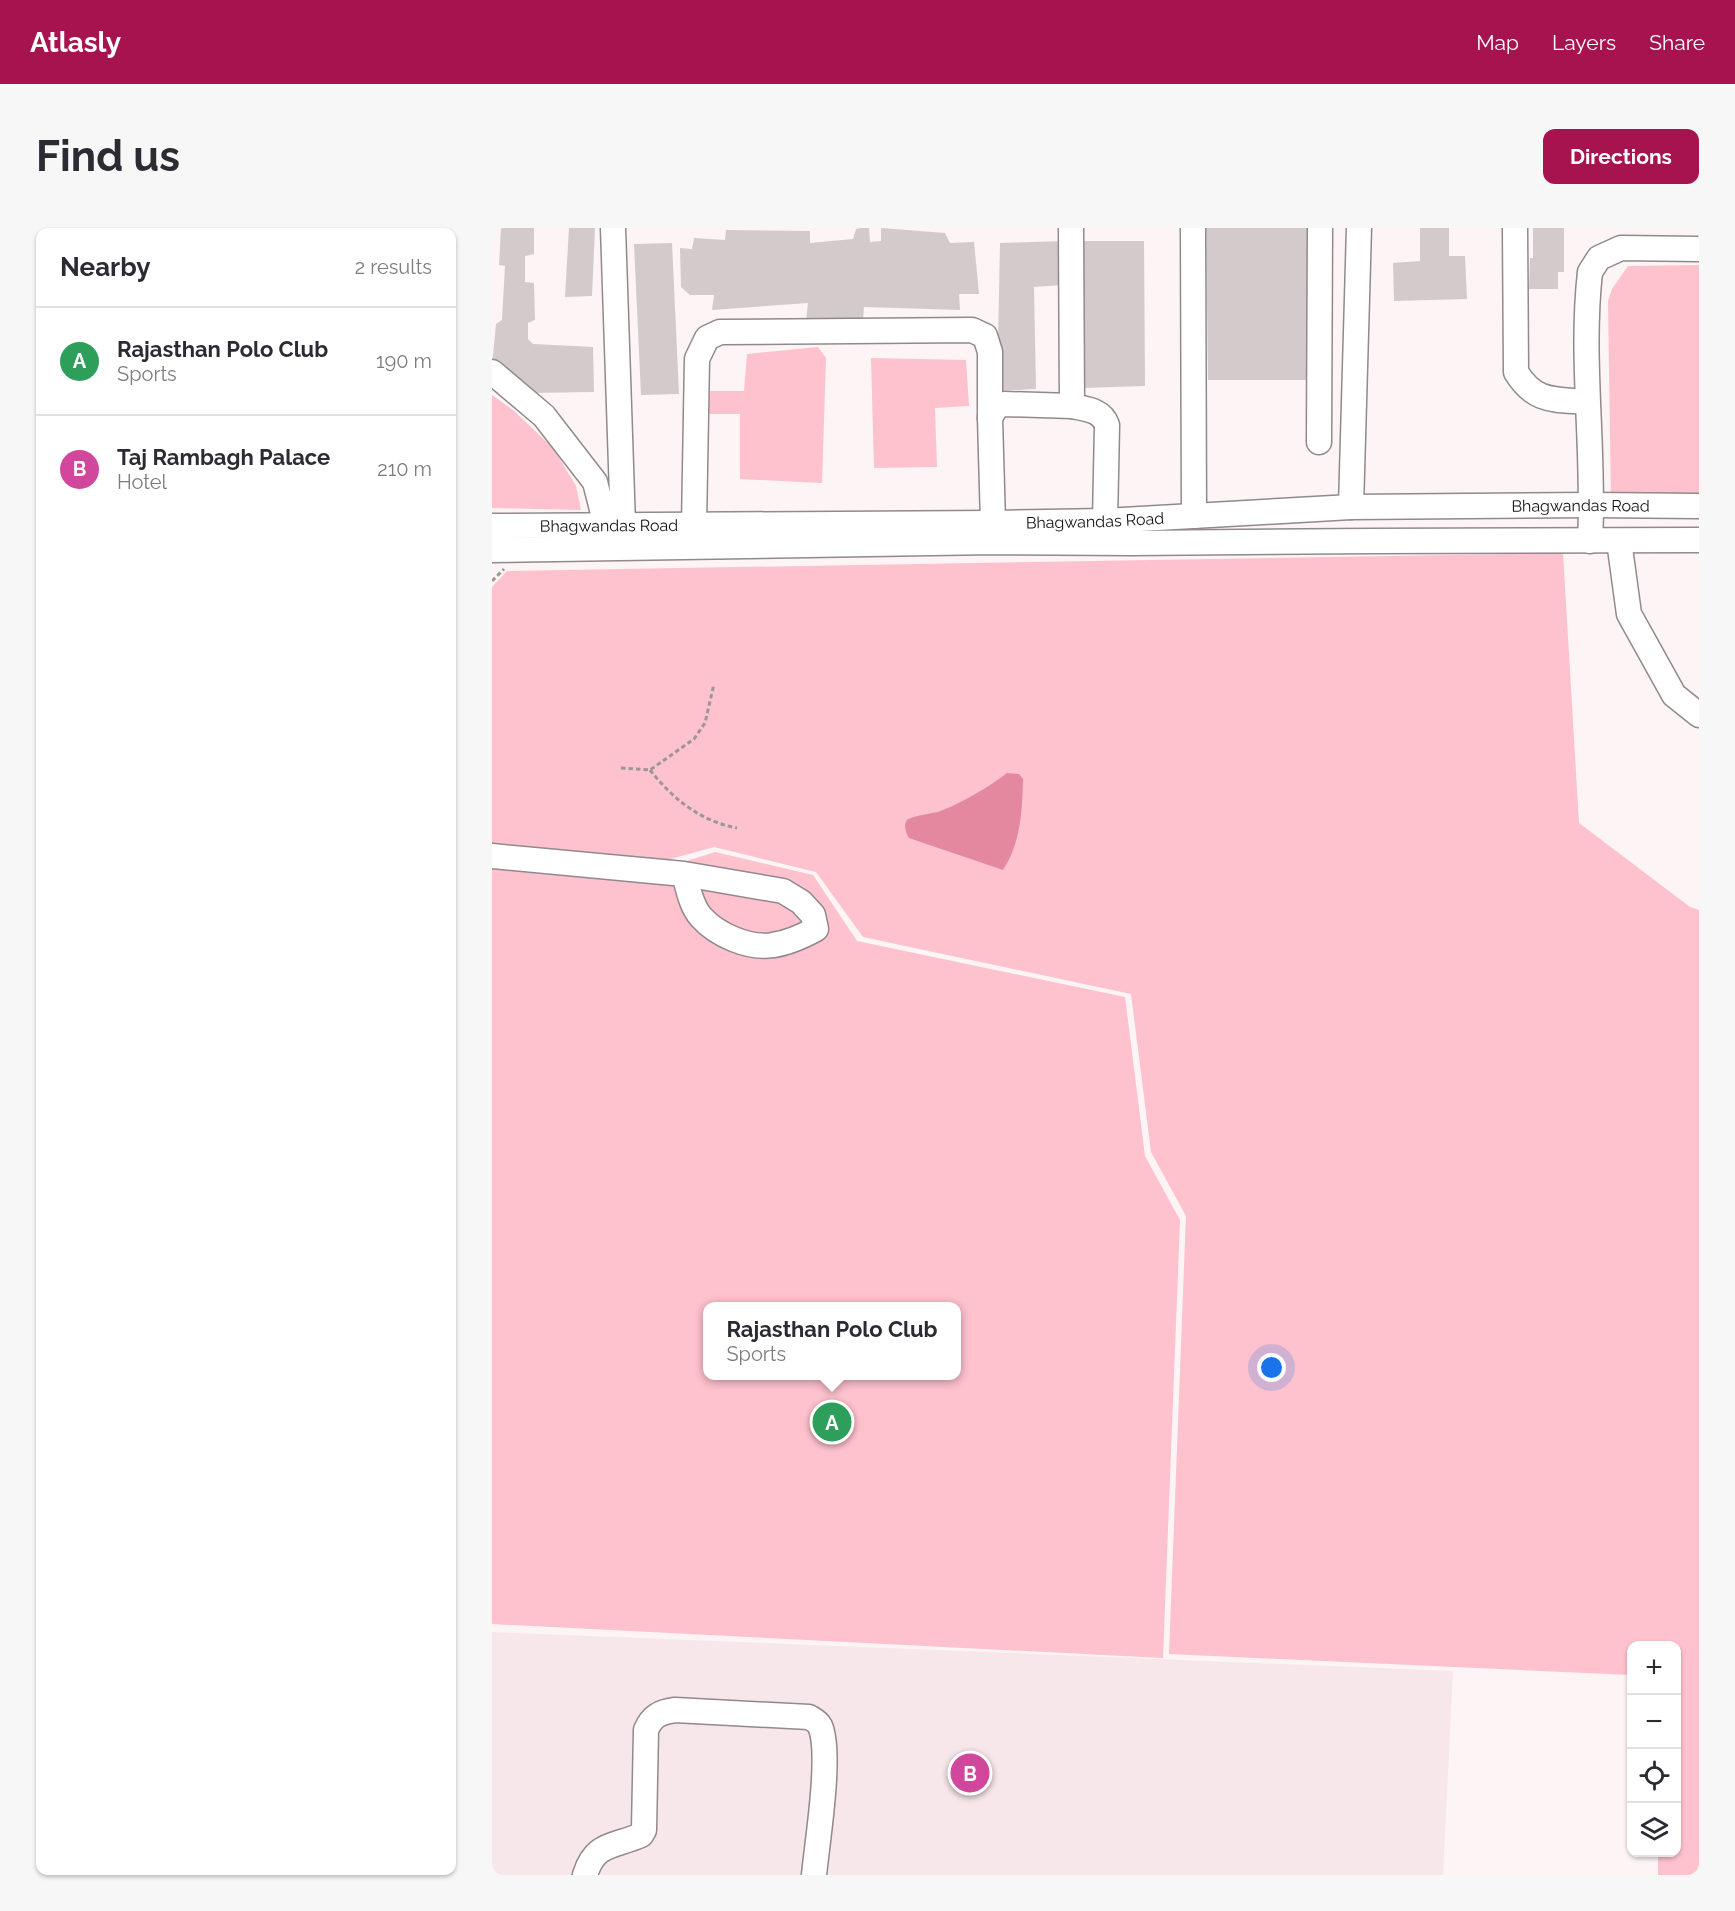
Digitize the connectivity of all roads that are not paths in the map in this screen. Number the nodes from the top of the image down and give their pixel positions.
1 (613, 228) edge
2 (1071, 228) edge
3 (1193, 228) edge
4 (1320, 228) edge
5 (1359, 228) edge
6 (1515, 228) edge
7 (1699, 249) edge
8 (492, 372) edge
9 (1587, 402) junction
10 (1072, 406) junction
11 (990, 418) junction
12 (1319, 442) dead end
13 (1592, 505) junction
14 (1699, 506) edge
15 (1351, 507) junction
16 (1194, 516) junction
17 (1105, 521) junction
18 (993, 523) junction
19 (615, 525) junction
20 (694, 525) junction
21 (492, 526) edge
22 (1699, 540) edge
23 (1590, 541) junction
24 (1619, 541) junction
25 (492, 550) edge
26 (1699, 715) edge
27 (492, 856) edge
28 (684, 874) junction
29 (585, 1875) edge
30 (814, 1875) edge

1 - 19 street
2 - 10 street
3 - 16 street
4 - 12 street
5 - 15 street
6 - 9 street
7 - 9 street
8 - 19 street
9 - 13 street
10 - 11 street
10 - 17 street
11 - 18 street
11 - 20 street
13 - 14 street, Bhagwandas Road
13 - 15 street, Bhagwandas Road
13 - 23 street
15 - 16 street, Bhagwandas Road
16 - 17 street, Bhagwandas Road
17 - 18 street, Bhagwandas Road
18 - 20 street, Bhagwandas Road
19 - 20 street, Bhagwandas Road
19 - 21 street, Bhagwandas Road
22 - 24 street, Bhagwandas Road
23 - 24 street, Bhagwandas Road
23 - 25 street, Bhagwandas Road
24 - 26 street
27 - 28 street
28 - 28 street
29 - 30 street

